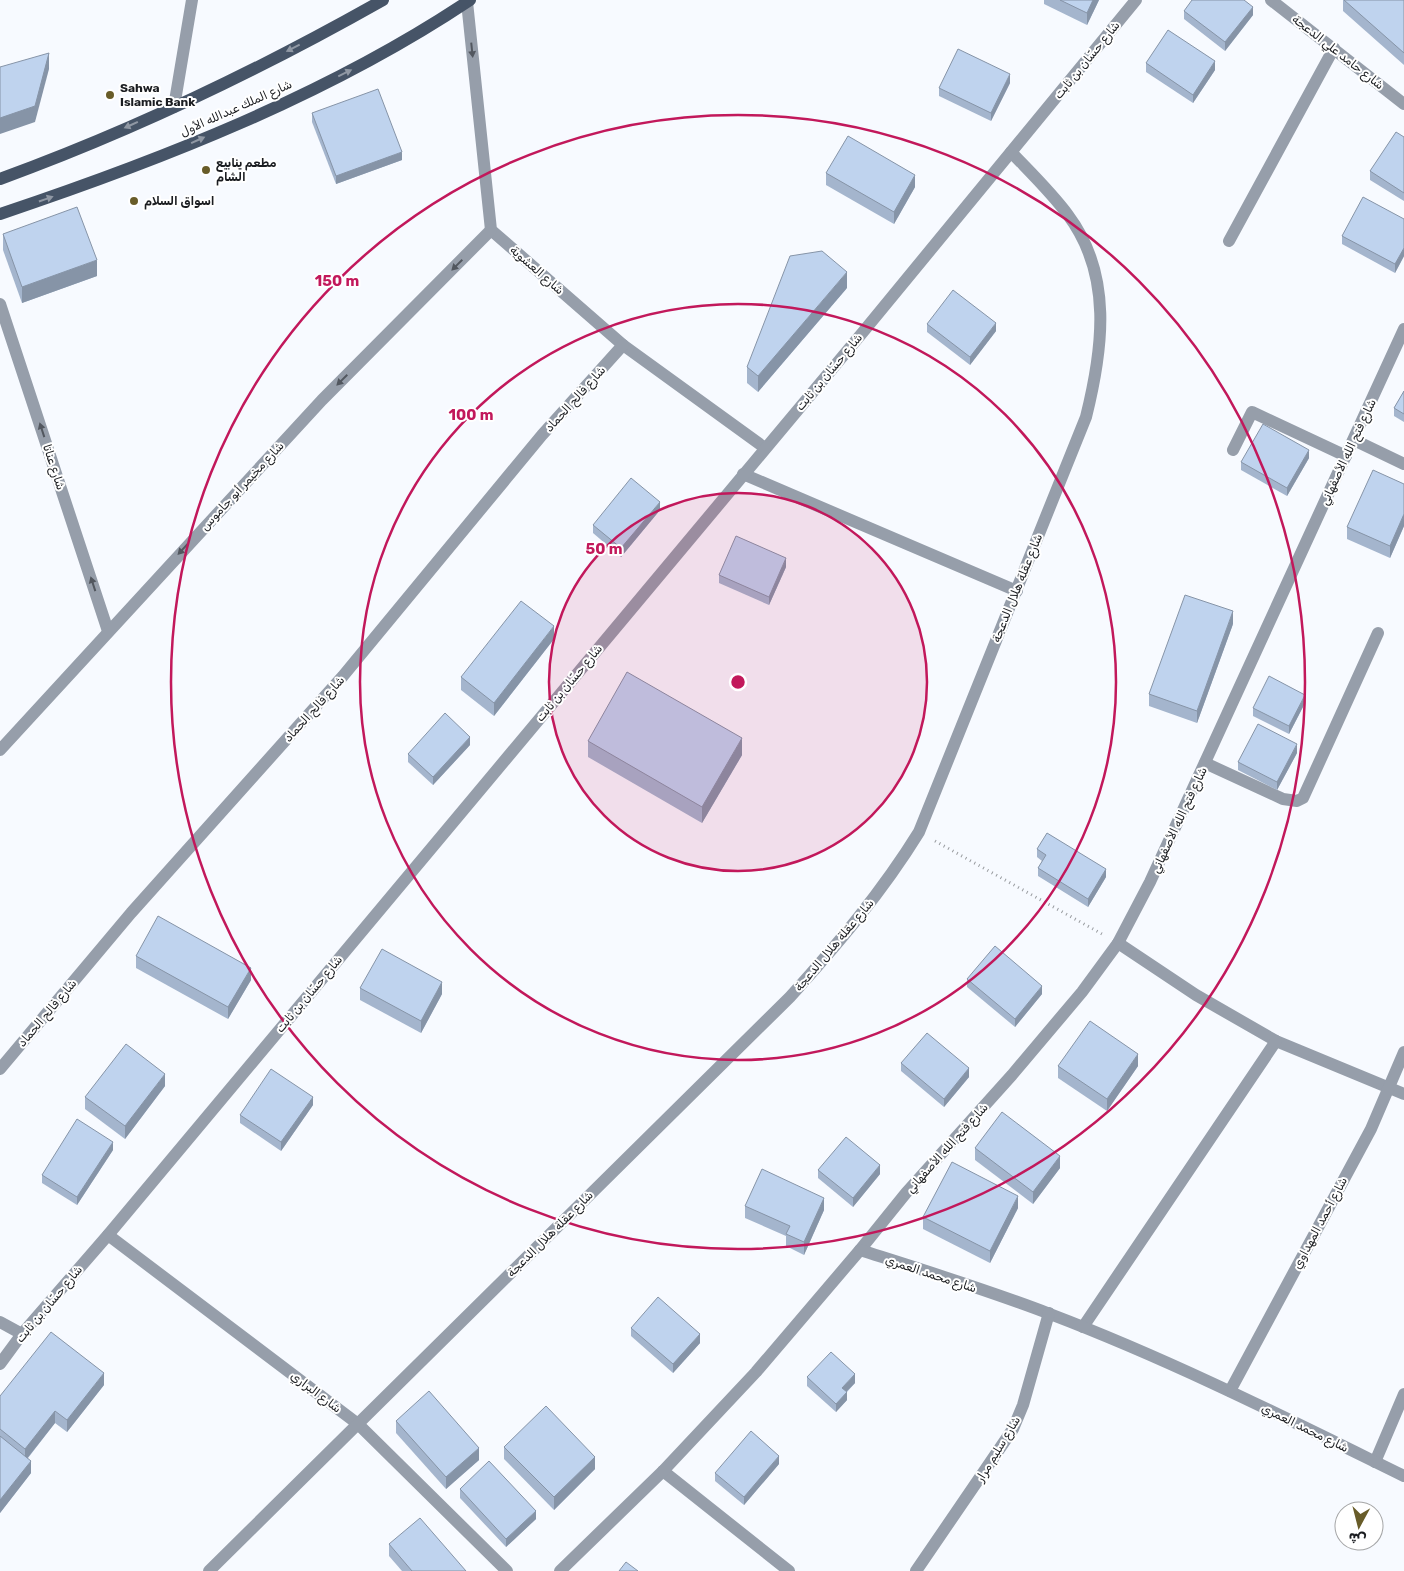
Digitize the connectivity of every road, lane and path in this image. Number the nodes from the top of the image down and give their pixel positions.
1 (192, 0) edge
2 (383, 0) edge
3 (1136, 0) edge
4 (1271, 0) edge
5 (469, 1) edge
6 (1334, 48) junction
7 (1404, 104) edge
8 (174, 107) junction
9 (1012, 152) junction
10 (0, 179) edge
11 (0, 214) edge
12 (492, 230) junction
13 (1229, 241) dead end
14 (0, 304) edge
15 (1404, 329) edge
16 (623, 344) junction
17 (1354, 440) junction
18 (765, 448) junction
19 (1233, 450) dead end
20 (1346, 456) junction
21 (1404, 464) edge
22 (743, 474) junction
23 (1017, 591) junction
24 (108, 631) junction
25 (1378, 633) dead end
26 (0, 750) edge
27 (1205, 763) junction
28 (919, 832) junction
29 (1118, 943) junction
30 (1276, 1041) junction
31 (1404, 1052) edge
32 (0, 1069) edge
33 (1390, 1088) junction
34 (1404, 1094) edge
35 (108, 1234) junction
36 (860, 1250) junction
37 (1049, 1313) junction
38 (0, 1322) edge
39 (1083, 1327) junction
40 (22, 1334) junction
41 (0, 1364) edge
42 (1230, 1391) junction
43 (1404, 1394) edge
44 (358, 1424) junction
45 (1375, 1462) junction
46 (663, 1471) junction
47 (1404, 1476) edge
48 (209, 1571) edge
49 (507, 1571) edge
50 (560, 1571) edge
51 (789, 1571) edge
52 (916, 1571) edge

1 - 8 street
2 -> 8 main road
3 - 9 street, شارع حسّان بن ثابت
4 - 6 street, شارع حامد علي الدعجة
11 -> 5 main road, شارع الملك عبدالله الأول
5 -> 12 street
6 - 7 street, شارع حامد علي الدعجة
6 - 13 street
8 -> 10 main road
9 - 18 street, شارع حسّان بن ثابت
9 - 23 street, شارع عقلة هلال الدعجة
12 - 16 street, شارع العشوية
12 -> 24 street, شارع مخيمر أبو جاموس
24 -> 14 street, شارع عناتا
15 - 17 street, شارع فتح الله الأصفهاني
16 - 18 street, شارع العشوية
16 - 32 street, شارع فالح الحماد
17 - 20 street, شارع فتح الله الأصفهاني
17 - 21 street
18 - 22 street, شارع حسّان بن ثابت
19 - 20 street
20 - 27 street, شارع فتح الله الأصفهاني
22 - 23 street
22 - 35 street, شارع حسّان بن ثابت
23 - 28 street, شارع عقلة هلال الدعجة
24 - 26 street, شارع مخيمر أبو جاموس
25 - 27 street
27 - 29 street, شارع فتح الله الأصفهاني
28 - 29 path
28 - 44 street, شارع عقلة هلال الدعجة
29 - 30 street
29 - 36 street, شارع فتح الله الأصفهاني
30 - 33 street
30 - 39 street
31 - 33 street, شارع أحمد المهداوي
33 - 34 street
33 - 42 street, شارع أحمد المهداوي
35 - 40 street, شارع حسّان بن ثابت
35 - 44 street, شارع البراري
36 - 37 street, شارع محمد العمري
36 - 46 street
37 - 39 street, شارع محمد العمري
37 - 52 street, شارع سليم مرار
38 - 40 street
39 - 42 street, شارع محمد العمري
40 - 41 street, شارع حسّان بن ثابت
42 - 45 street, شارع محمد العمري
43 - 45 street
44 - 48 street, شارع عقلة هلال الدعجة
44 - 49 street, شارع البراري
45 - 47 street, شارع محمد العمري
46 - 50 street
46 - 51 street

